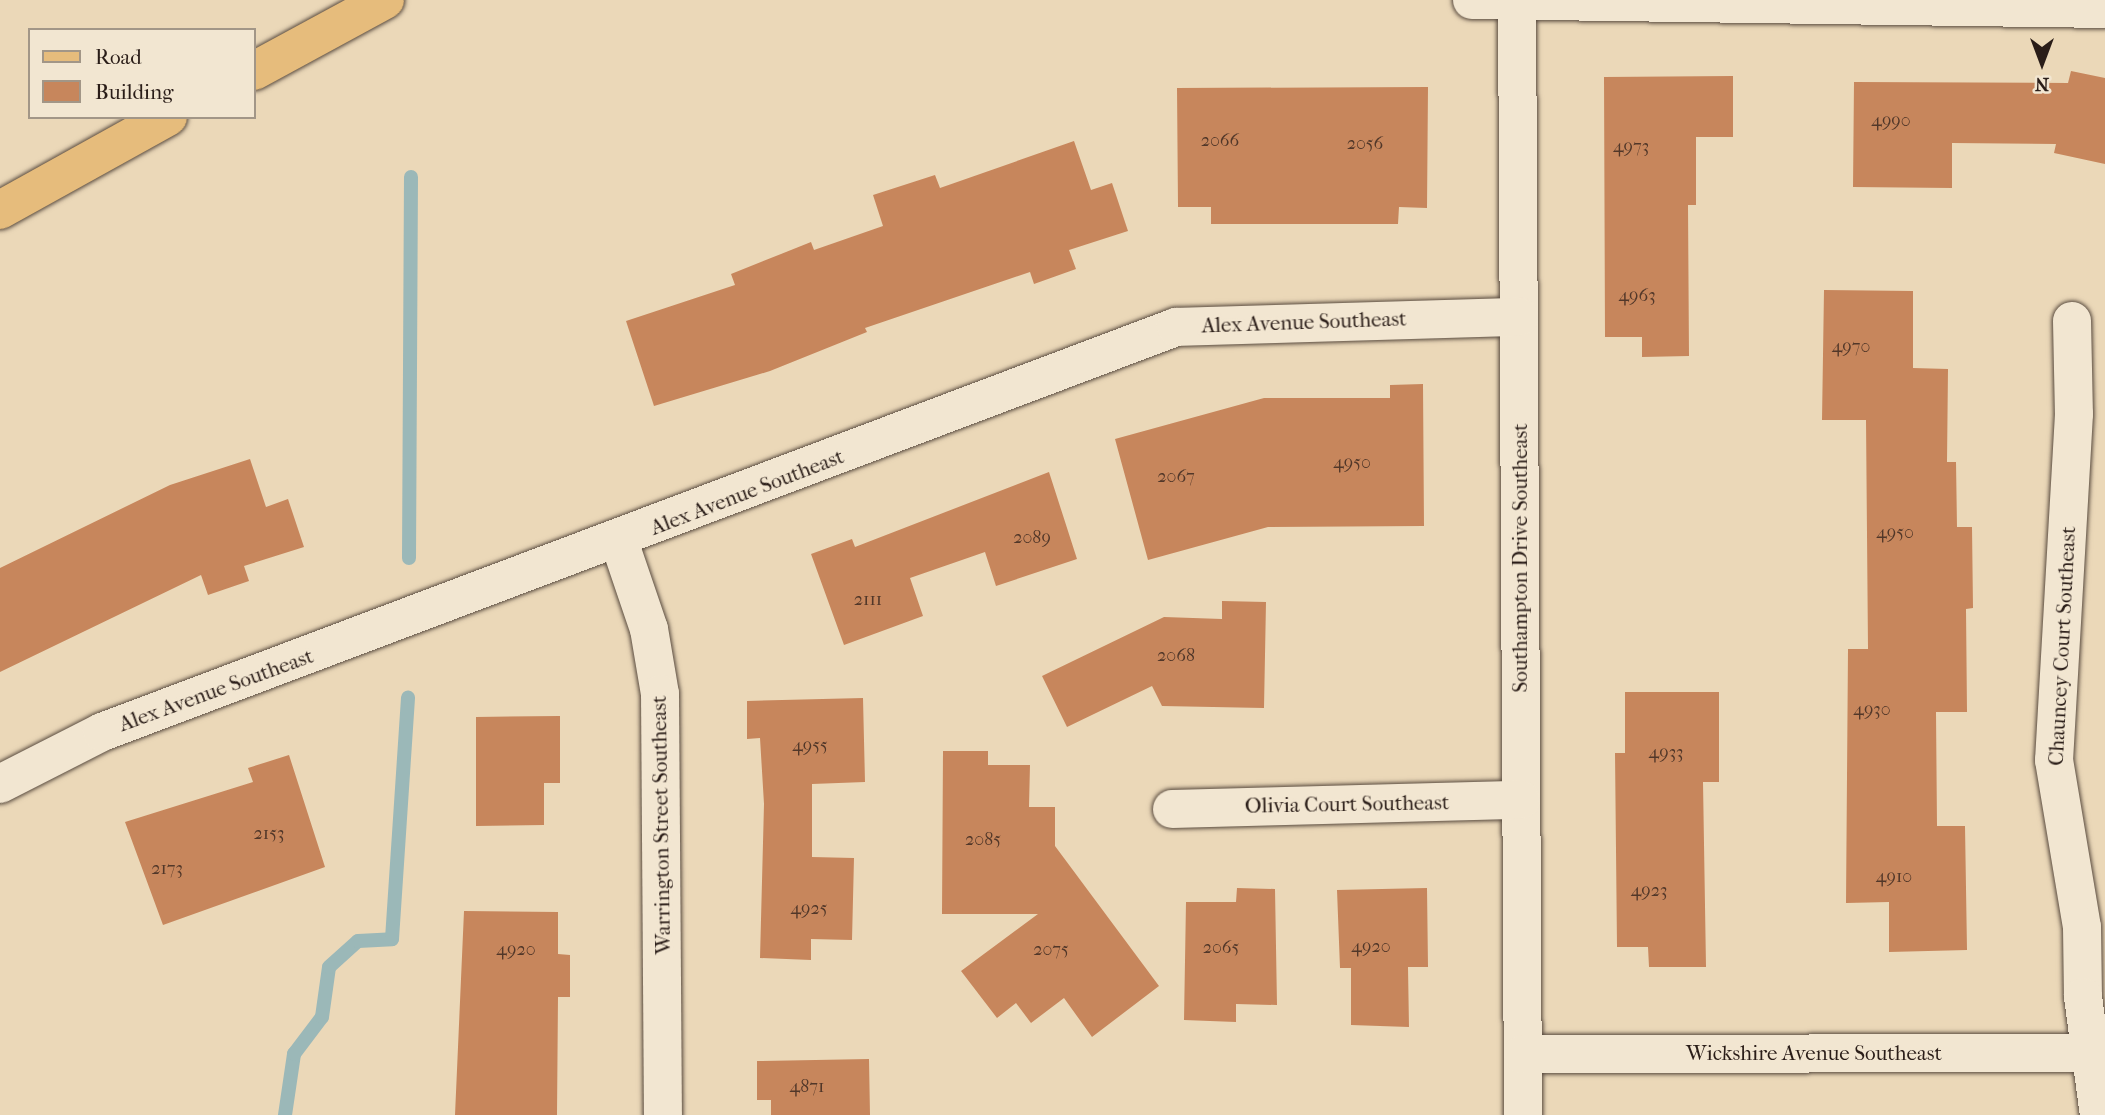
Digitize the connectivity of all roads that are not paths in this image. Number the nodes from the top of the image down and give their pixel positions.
1 (385, 0) edge
2 (1472, 0) edge
3 (1517, 1) edge
4 (2105, 9) edge
5 (256, 70) edge
6 (164, 119) edge
7 (0, 210) edge
8 (1519, 317) junction
9 (2072, 321) dead end
10 (619, 541) junction
11 (0, 784) edge
12 (1521, 800) junction
13 (1172, 809) dead end
14 (2098, 1053) edge
15 (1523, 1054) junction
16 (663, 1115) edge
17 (1523, 1115) edge
18 (2099, 1115) edge

1 - 5 main road
2 - 3 street
3 - 4 street
3 - 8 street, Southampton Drive Southeast
6 - 7 main road
8 - 10 street, Alex Avenue Southeast
8 - 12 street, Southampton Drive Southeast
9 - 14 street, Chauncey Court Southeast
10 - 11 street, Alex Avenue Southeast
10 - 16 street, Warrington Street Southeast
12 - 13 street, Olivia Court Southeast
12 - 15 street, Southampton Drive Southeast
14 - 15 street, Wickshire Avenue Southeast
14 - 18 street, Chauncey Court Southeast
15 - 17 street, Southampton Drive Southeast

